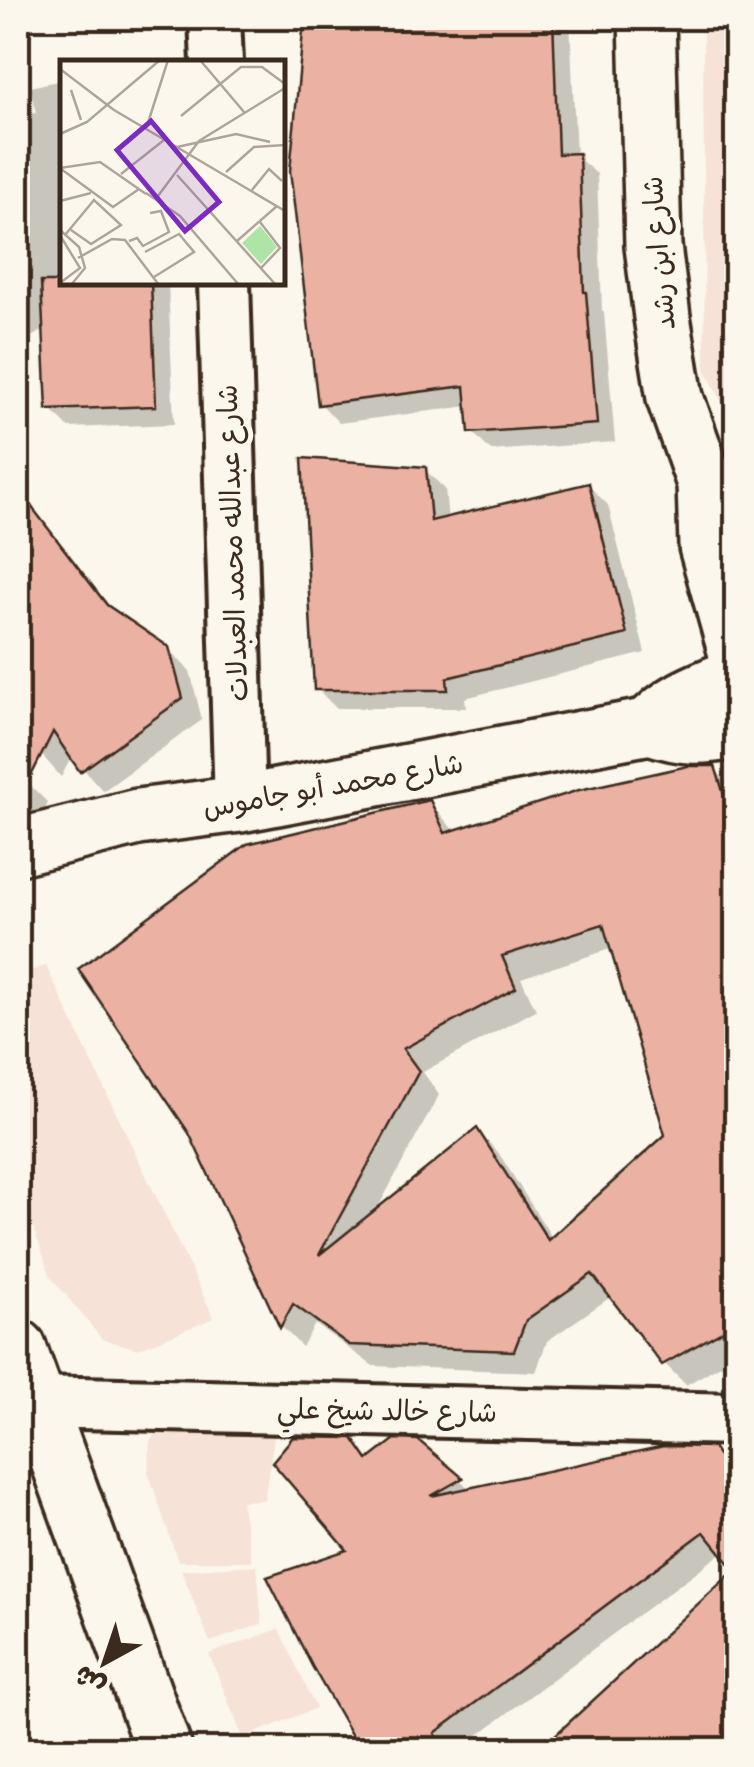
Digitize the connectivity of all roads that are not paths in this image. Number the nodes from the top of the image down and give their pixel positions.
1 (215, 18) edge
2 (646, 18) edge
3 (217, 60) edge
4 (224, 285) edge
5 (721, 505) edge
6 (736, 650) edge
7 (736, 676) edge
8 (650, 726) junction
9 (736, 730) edge
10 (240, 804) junction
11 (18, 847) edge
12 (18, 1348) edge
13 (37, 1402) junction
14 (736, 1419) edge
15 (151, 1744) edge

1 - 3 street
2 - 5 street, شارع ابن رشد
4 - 10 street, شارع عبدالله محمد العبدلات
5 - 6 street, شارع ابن رشد
7 - 8 street, شارع محمد أبو جاموس
8 - 9 street, شارع محمد أبو جاموس
8 - 10 street, شارع محمد أبو جاموس
10 - 11 street, شارع محمد أبو جاموس
12 - 13 street
13 - 14 street, شارع خالد شيخ علي
13 - 15 street

